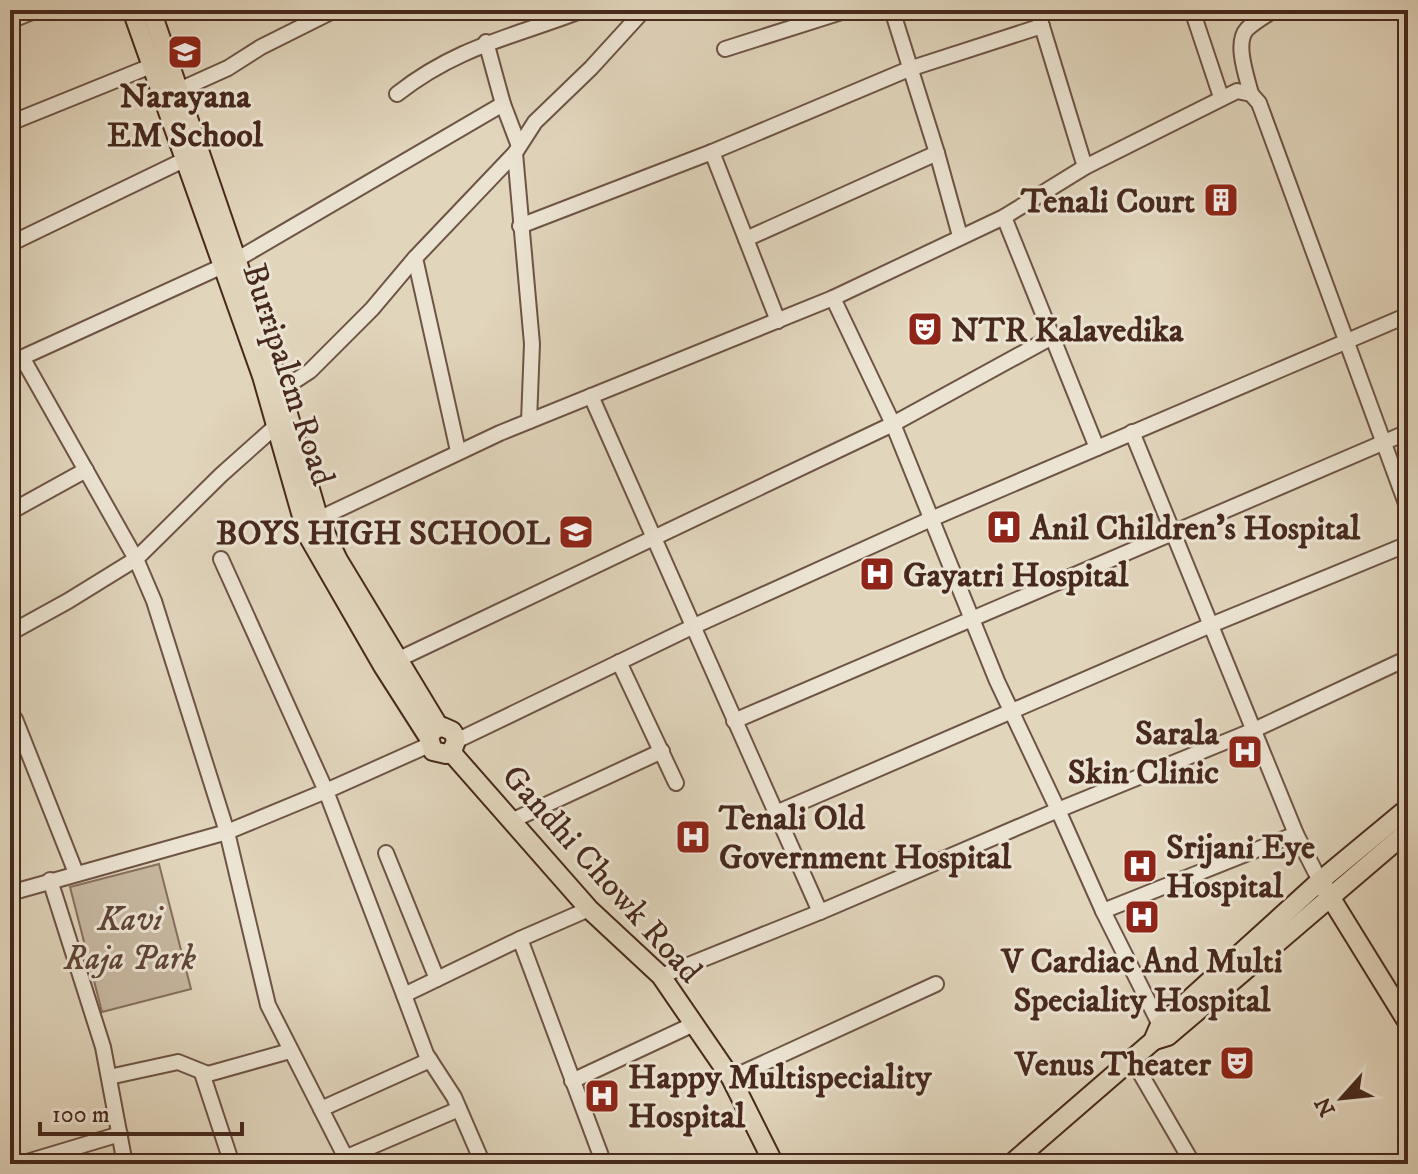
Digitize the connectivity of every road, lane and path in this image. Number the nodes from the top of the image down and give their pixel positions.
1 (37, 10) edge
2 (132, 10) edge
3 (151, 10) edge
4 (335, 10) edge
5 (583, 10) edge
6 (644, 10) edge
7 (848, 10) edge
8 (892, 10) edge
9 (1037, 10) edge
10 (1192, 10) edge
11 (1274, 10) edge
12 (10, 21) edge
13 (1042, 26) junction
14 (486, 42) junction
15 (725, 49) dead end
16 (151, 66) junction
17 (909, 69) junction
18 (177, 91) junction
19 (397, 94) dead end
20 (1251, 94) junction
21 (1221, 97) junction
22 (503, 104) junction
23 (10, 123) edge
24 (517, 149) junction
25 (712, 152) junction
26 (937, 153) junction
27 (184, 160) junction
28 (1085, 167) junction
29 (1004, 217) junction
30 (520, 226) junction
31 (960, 236) junction
32 (746, 239) junction
33 (10, 244) edge
34 (415, 258) junction
35 (229, 263) junction
36 (833, 298) junction
37 (1408, 315) edge
38 (778, 321) junction
39 (1052, 337) junction
40 (1345, 341) junction
41 (17, 361) edge
42 (281, 390) junction
43 (591, 396) junction
44 (529, 421) junction
45 (893, 424) junction
46 (277, 425) junction
47 (1132, 432) junction
48 (1408, 432) edge
49 (1383, 443) junction
50 (1097, 448) junction
51 (458, 451) junction
52 (86, 470) junction
53 (1408, 509) edge
54 (10, 512) edge
55 (931, 519) junction
56 (311, 522) junction
57 (1173, 532) junction
58 (652, 539) junction
59 (1408, 544) edge
60 (136, 559) junction
61 (221, 559) dead end
62 (972, 619) junction
63 (1211, 625) junction
64 (692, 627) junction
65 (10, 633) edge
66 (1408, 658) edge
67 (397, 660) junction
68 (619, 662) junction
69 (1013, 712) junction
70 (15, 719) dead end
71 (734, 721) junction
72 (1254, 730) junction
73 (432, 737) junction
74 (453, 746) junction
75 (662, 751) junction
76 (676, 783) dead end
77 (326, 791) junction
78 (1408, 808) edge
79 (1058, 810) junction
80 (776, 813) junction
81 (511, 821) junction
82 (1408, 831) edge
83 (227, 832) junction
84 (1296, 834) junction
85 (386, 853) dead end
86 (76, 873) junction
87 (50, 880) junction
88 (1325, 889) junction
89 (10, 893) edge
90 (589, 909) junction
91 (1103, 911) junction
92 (820, 912) junction
93 (520, 939) junction
94 (661, 976) junction
95 (437, 979) junction
96 (936, 984) dead end
97 (404, 995) junction
98 (1408, 1023) edge
99 (694, 1024) junction
100 (1159, 1035) junction
101 (290, 1051) junction
102 (1132, 1059) junction
103 (430, 1060) junction
104 (202, 1073) junction
105 (109, 1077) junction
106 (731, 1078) junction
107 (572, 1081) junction
108 (321, 1109) junction
109 (459, 1109) junction
110 (120, 1134) junction
111 (43, 1161) edge
112 (348, 1161) edge
113 (20, 1164) edge
114 (125, 1164) edge
115 (232, 1164) edge
116 (483, 1164) edge
117 (604, 1164) edge
118 (774, 1164) edge
119 (1011, 1164) edge
120 (1193, 1164) edge

1 - 12 street
2 - 16 main road, Burripalem Road
3 - 18 main road, Burripalem Road
4 - 18 street
5 - 14 street
6 - 24 street
7 - 15 street
8 - 17 street
9 - 13 street
10 - 21 street
11 - 20 street
13 - 17 street
13 - 28 street
14 - 19 street
14 - 22 street
16 - 23 street
16 - 27 main road, Burripalem Road
17 - 25 street
17 - 26 street
18 - 35 main road, Burripalem Road
20 - 21 street
20 - 40 street
21 - 28 street
22 - 24 street
22 - 35 street
24 - 30 street
24 - 34 street
25 - 30 street
25 - 32 street
26 - 31 street
26 - 32 street
27 - 33 street
27 - 35 main road, Burripalem Road
28 - 29 street
29 - 31 street
29 - 39 street
30 - 44 street
31 - 36 street
32 - 38 street
34 - 42 street
34 - 51 street
35 - 41 street
35 - 42 main road, Burripalem Road
35 - 46 main road, Burripalem Road
36 - 38 street
36 - 45 street
37 - 40 street
38 - 43 street
39 - 45 street
39 - 50 street
40 - 47 street
40 - 49 street
41 - 52 street
42 - 56 main road, Burripalem Road
43 - 44 street
43 - 58 street
44 - 51 street
45 - 55 street
45 - 58 street
46 - 56 main road, Burripalem Road
46 - 60 street
47 - 50 street
47 - 57 street
48 - 49 street
49 - 53 street
49 - 57 street
50 - 55 street
51 - 56 street
52 - 54 street
52 - 60 street
55 - 62 street
55 - 64 street
56 - 67 main road, Burripalem Road
56 - 73 main road, Burripalem Road
57 - 62 street
57 - 63 street
58 - 64 street
58 - 67 street
59 - 63 street
60 - 65 street
60 - 83 street
61 - 77 street
62 - 69 street
62 - 71 street
63 - 69 street
63 - 72 street
64 - 68 street
64 - 71 street
66 - 72 street
67 - 73 main road, Burripalem Road
68 - 74 street
68 - 75 street
69 - 79 street
69 - 80 street
70 - 86 street
71 - 80 street
72 - 79 street
72 - 84 street
73 - 74 main road
73 - 77 street
74 - 81 main road, Gandhi Chowk Road
75 - 76 street
75 - 81 street
77 - 83 street
77 - 97 street
78 - 88 main road
79 - 91 street
79 - 92 street
80 - 92 street
81 - 90 main road, Gandhi Chowk Road
82 - 88 main road
83 - 86 street
83 - 101 street
84 - 88 street
84 - 91 street
85 - 95 street
86 - 87 street
87 - 89 street
87 - 105 street
88 - 98 main road
88 - 100 main road
90 - 93 street
90 - 94 main road, Gandhi Chowk Road
91 - 100 street
92 - 94 street
93 - 95 street
93 - 107 street
94 - 99 main road, Gandhi Chowk Road
95 - 97 street
96 - 106 street
97 - 103 street
99 - 106 main road, Gandhi Chowk Road
99 - 107 street
100 - 102 main road
101 - 104 street
101 - 108 street
102 - 119 main road
102 - 120 street
103 - 108 street
103 - 109 street
104 - 105 street
104 - 115 street
105 - 110 street
106 - 118 main road, Gandhi Chowk Road
107 - 117 street
108 - 112 street
109 - 112 street
109 - 116 street
110 - 111 street
110 - 114 street
111 - 113 street

